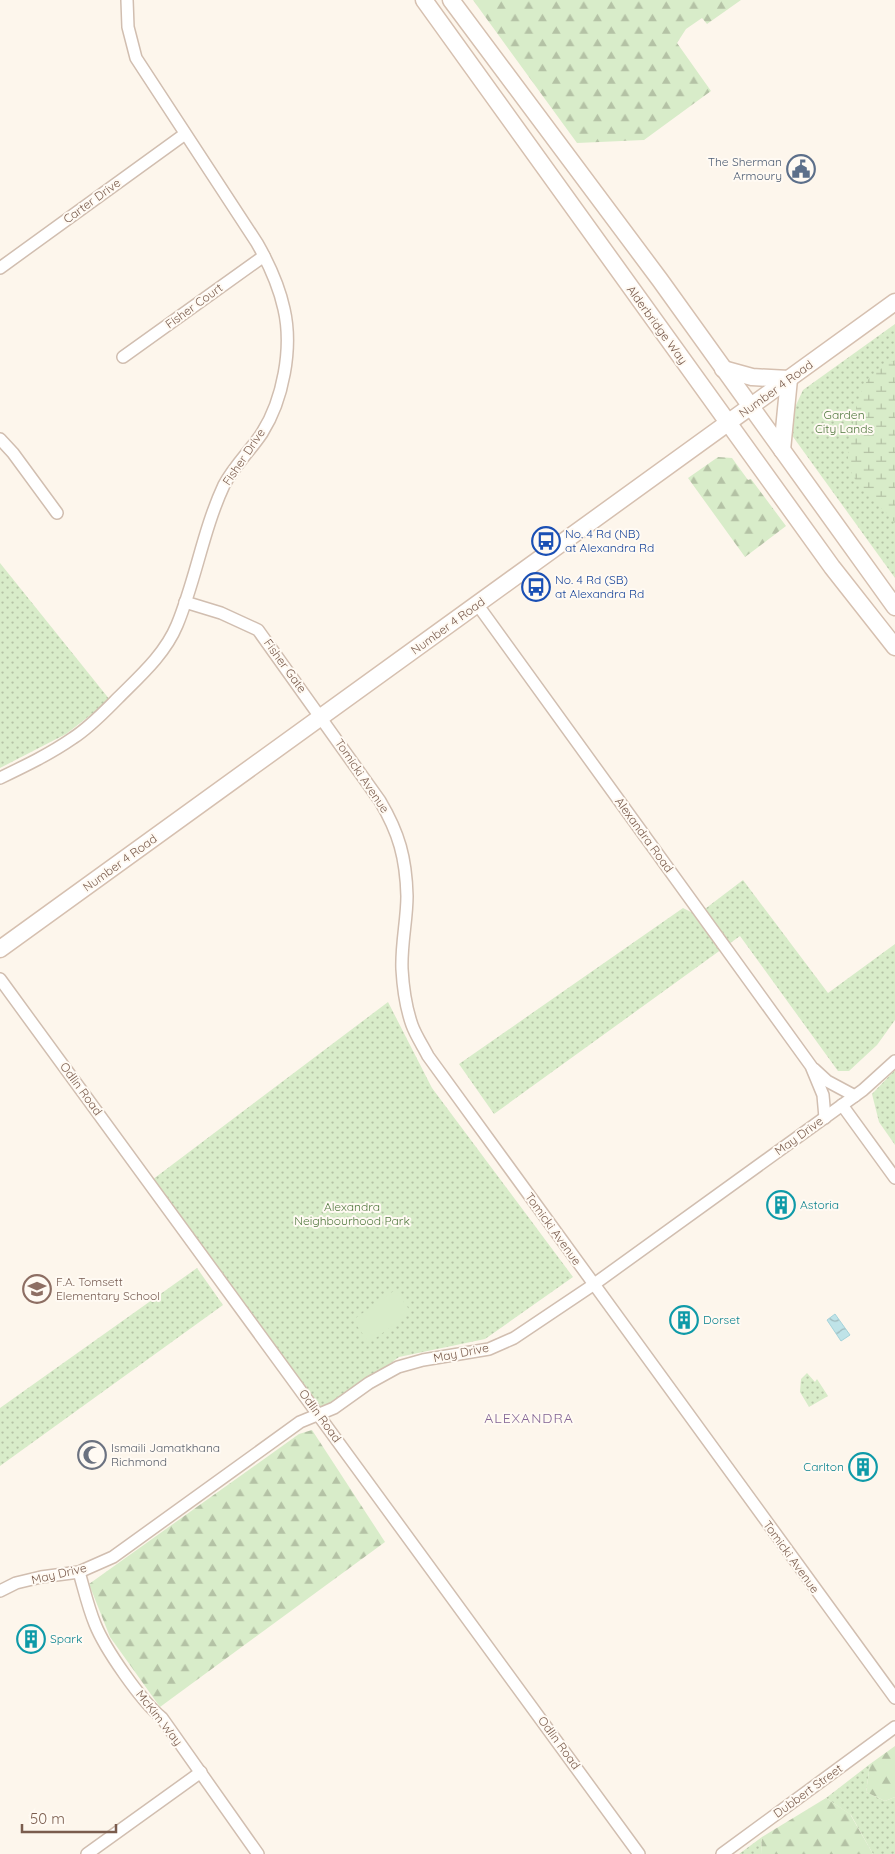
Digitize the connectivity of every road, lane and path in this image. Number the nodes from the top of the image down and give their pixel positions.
1 (127, 0) edge
2 (424, 0) edge
3 (450, 0) edge
4 (185, 134) junction
5 (264, 256) junction
6 (0, 268) edge
7 (895, 302) edge
8 (123, 357) dead end
9 (723, 369) junction
10 (789, 380) junction
11 (751, 407) junction
12 (728, 424) junction
13 (0, 439) edge
14 (782, 450) junction
15 (57, 514) dead end
16 (185, 602) junction
17 (477, 604) junction
18 (895, 607) edge
19 (895, 648) edge
20 (322, 718) junction
21 (0, 778) edge
22 (0, 949) edge
23 (0, 979) edge
24 (895, 1061) edge
25 (811, 1066) junction
26 (856, 1096) junction
27 (842, 1106) junction
28 (825, 1118) junction
29 (895, 1178) edge
30 (593, 1285) junction
31 (319, 1415) junction
32 (79, 1572) junction
33 (0, 1592) edge
34 (895, 1698) edge
35 (895, 1728) edge
36 (201, 1772) junction
37 (88, 1854) edge
38 (258, 1854) edge
39 (639, 1854) edge
40 (722, 1854) edge

1 - 4 street, Fisher Drive
2 - 12 main road, Alderbridge Way
3 - 9 main road
4 - 5 street, Fisher Drive
4 - 6 street, Carter Drive
5 - 8 street, Fisher Court
5 - 16 street, Fisher Drive
7 - 10 main road, Number 4 Road
9 - 10 main road
9 - 11 main road
10 - 11 main road, Number 4 Road
10 - 14 main road
11 - 12 main road, Number 4 Road
11 - 14 main road
12 - 17 main road, Number 4 Road
12 - 19 main road, Alderbridge Way
13 - 15 street
14 - 18 main road
16 - 20 street, Fisher Gate
16 - 21 street, Fisher Drive
17 - 20 main road, Number 4 Road
17 - 25 street, Alexandra Road
20 - 22 main road, Number 4 Road
20 - 30 street, Tomicki Avenue
23 - 31 street, Odlin Road
24 - 26 street, May Drive
25 - 26 street, Alexandra Road
25 - 28 street, Alexandra Road
26 - 27 street, May Drive
27 - 28 street, May Drive
27 - 29 street
28 - 30 street, May Drive
30 - 31 street, May Drive
30 - 34 street, Tomicki Avenue
31 - 32 street, May Drive
31 - 39 street, Odlin Road
32 - 33 street, May Drive
32 - 36 street, McKim Way
35 - 40 street, Dubbert Street
36 - 37 street
36 - 38 street, McKim Way

